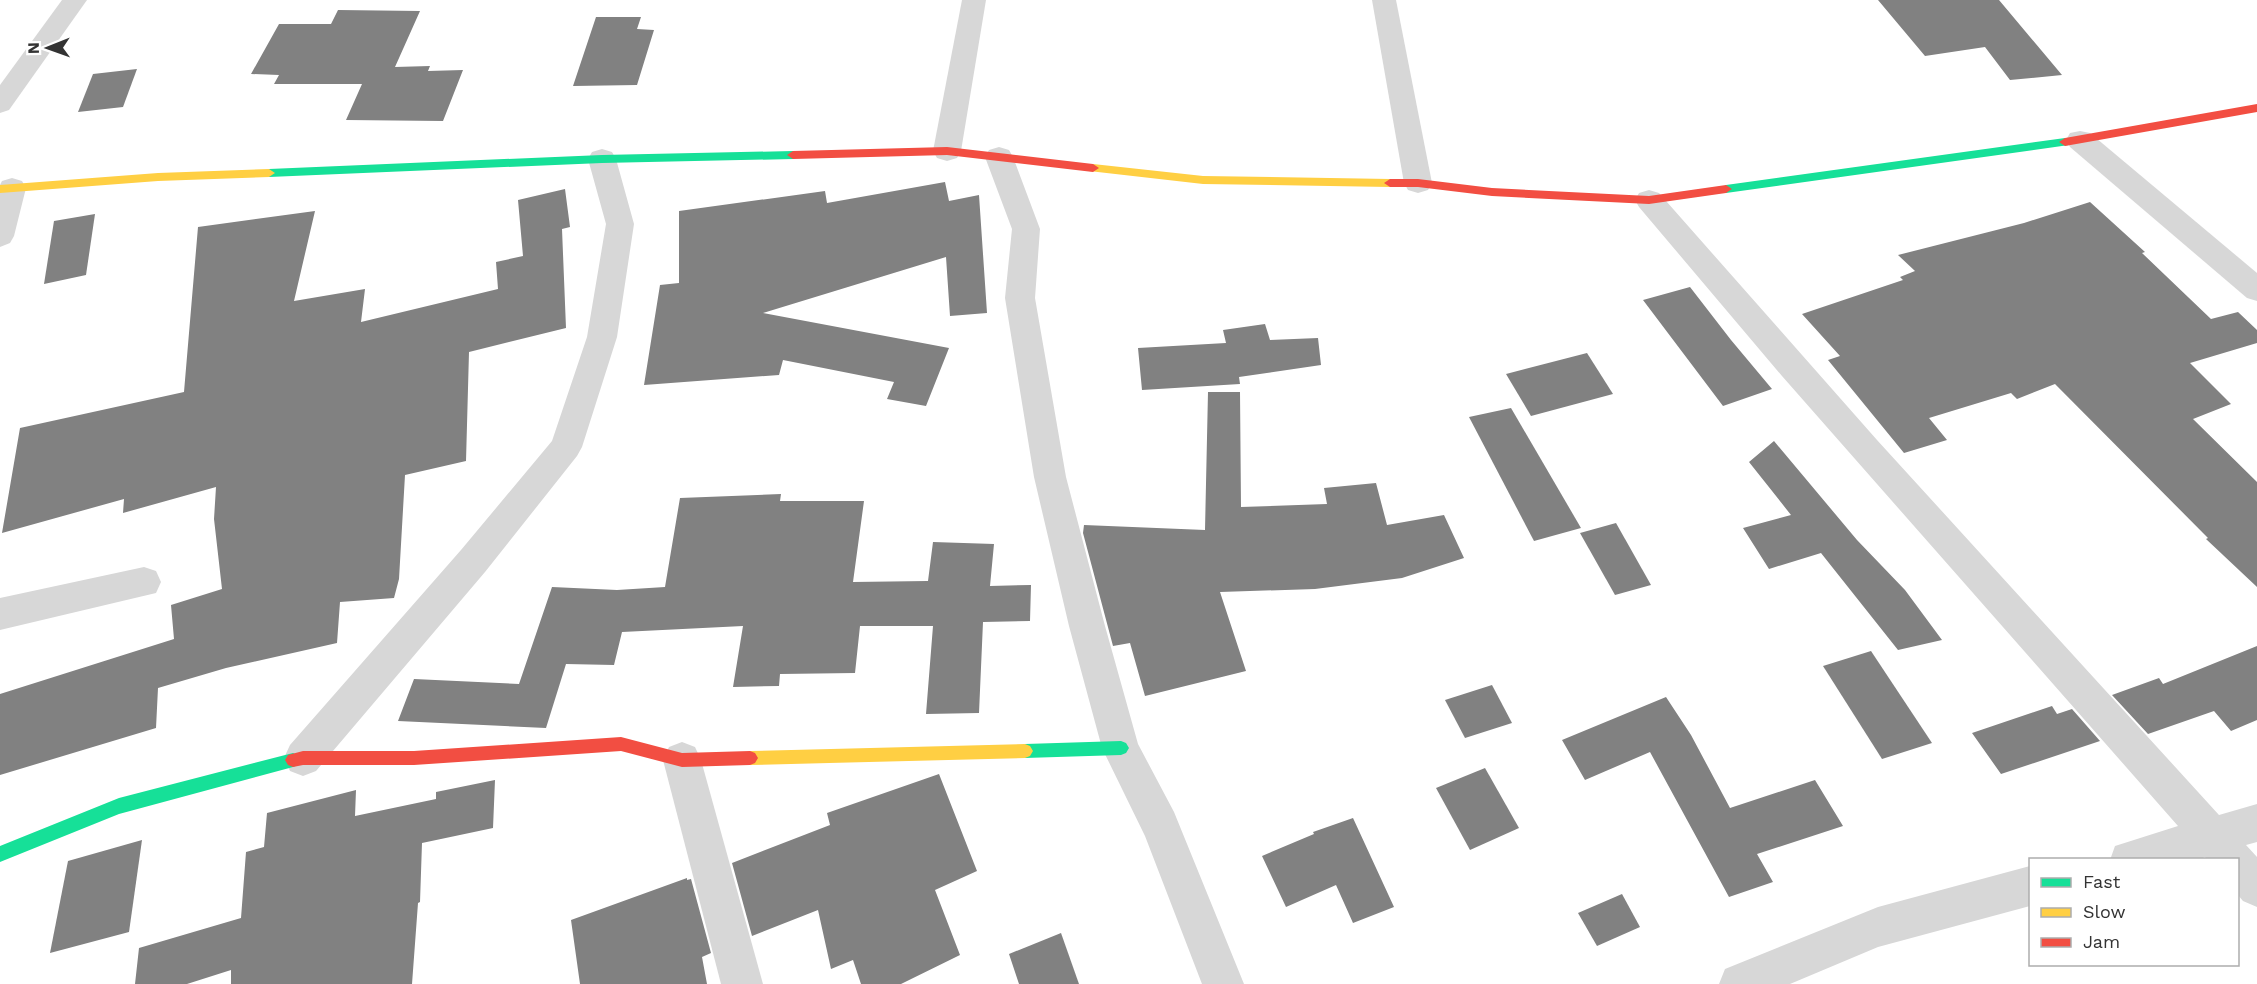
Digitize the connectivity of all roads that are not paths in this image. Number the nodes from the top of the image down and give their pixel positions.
1 (75, 0) edge
2 (974, 0) edge
3 (1384, 0) edge
4 (0, 104) edge
5 (2257, 108) edge
6 (2080, 140) junction
7 (947, 151) junction
8 (999, 157) junction
9 (602, 159) junction
10 (1418, 183) junction
11 (6, 188) edge
12 (1649, 200) junction
13 (0, 236) edge
14 (2257, 290) edge
15 (144, 582) dead end
16 (0, 614) edge
17 (1121, 748) junction
18 (303, 758) junction
19 (682, 759) junction
20 (2257, 823) edge
21 (2223, 848) edge
22 (0, 854) edge
23 (2145, 858) edge
24 (2239, 866) edge
25 (2029, 887) edge
26 (2257, 887) edge
27 (1767, 980) edge
28 (742, 984) edge
29 (1223, 984) edge

1 - 4 street
2 - 7 street
3 - 10 street
5 - 6 street
6 - 12 street
6 - 14 street
7 - 8 street
7 - 9 street
8 - 10 street
8 - 17 street
9 - 11 street
9 - 18 street
10 - 12 street
11 - 13 street
12 - 21 street
15 - 16 street
17 - 19 street
17 - 29 street
18 - 19 street
18 - 22 street
19 - 28 street
20 - 21 street
21 - 23 street
24 - 26 street
25 - 27 street

